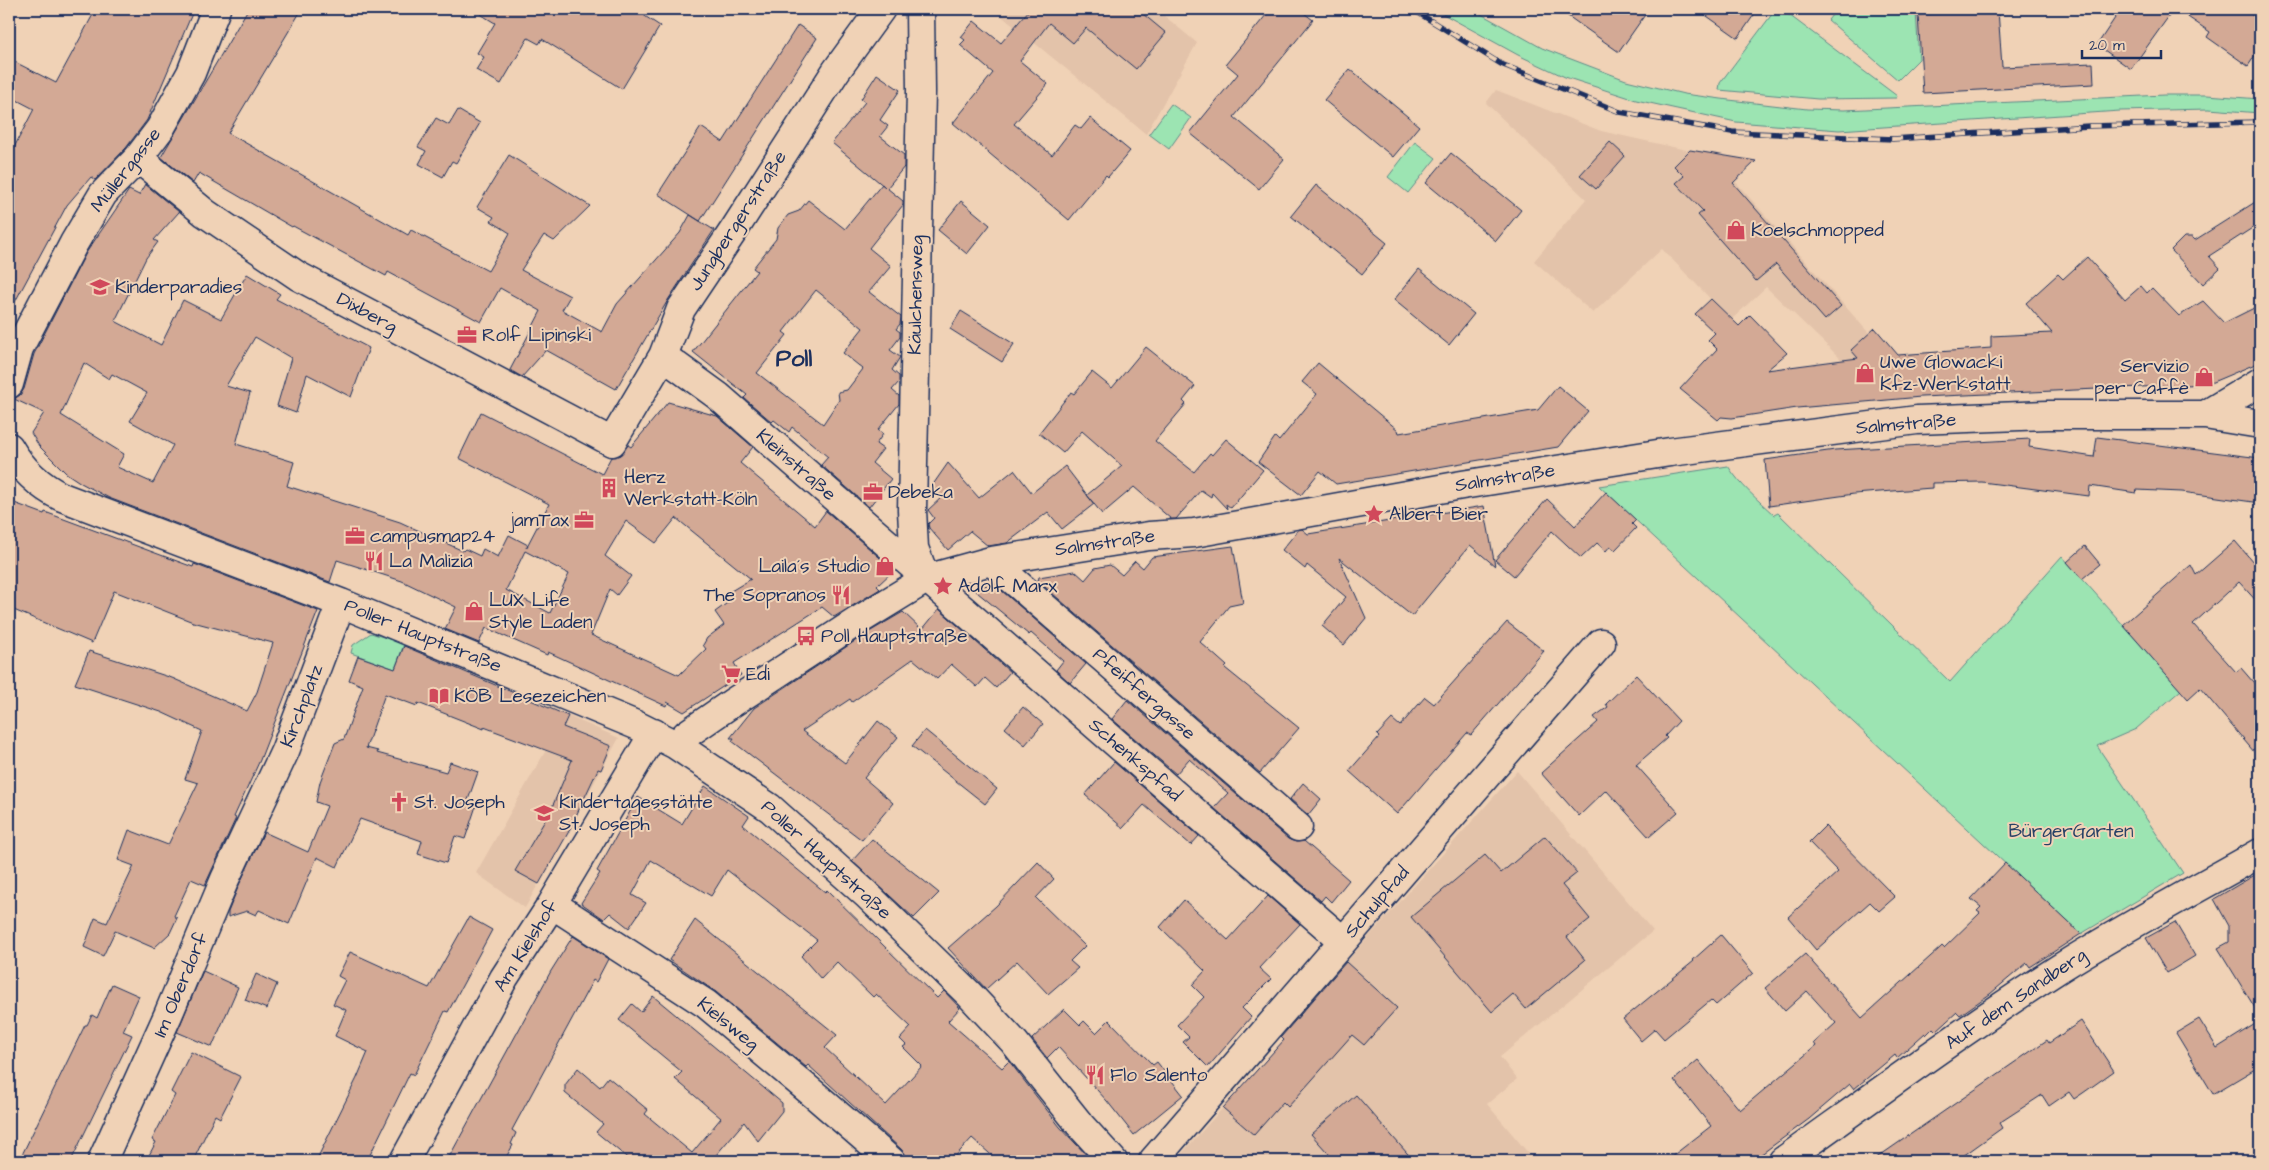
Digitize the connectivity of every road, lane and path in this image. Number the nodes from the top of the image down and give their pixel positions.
1 (216, 9) edge
2 (882, 9) edge
3 (920, 9) edge
4 (138, 158) junction
5 (663, 356) junction
6 (2260, 382) edge
7 (9, 384) edge
8 (2205, 415) junction
9 (2260, 424) edge
10 (612, 442) joint
11 (11, 455) edge
12 (991, 561) junction
13 (926, 579) junction
14 (341, 602) junction
15 (1601, 643) dead end
16 (665, 739) junction
17 (259, 808) joint
18 (1298, 827) dead end
19 (2260, 853) edge
20 (552, 904) junction
21 (1344, 941) junction
22 (102, 1161) edge
23 (404, 1161) edge
24 (891, 1161) edge
25 (1113, 1161) edge
26 (1153, 1161) edge
27 (1783, 1161) edge

1 - 4 street, Müllergasse
2 - 5 street, Jungbergerstraße
3 - 13 street, Käulchensweg
4 - 7 street, Müllergasse
4 - 10 street, Dixberg
5 - 10 street, Jungbergerstraße
5 - 13 street, Kleinstraße
6 - 8 street
8 - 9 street, Salmstraße
8 - 12 street, Salmstraße
11 - 14 street, Poller Hauptstraße
12 - 13 street, Salmstraße
12 - 18 street, Pfeiffergasse
13 - 16 street, Salmstraße
13 - 21 street, Schenkspfad
14 - 16 street, Poller Hauptstraße
14 - 17 street, Kirchplatz
15 - 21 street, Schulpfad
16 - 20 street, Am Kielshof
16 - 25 street, Poller Hauptstraße
17 - 22 street, Im Oberdorf
19 - 27 street, Auf dem Sandberg
20 - 23 street, Am Kielshof
20 - 24 street, Kielsweg
21 - 26 street, Schulpfad

